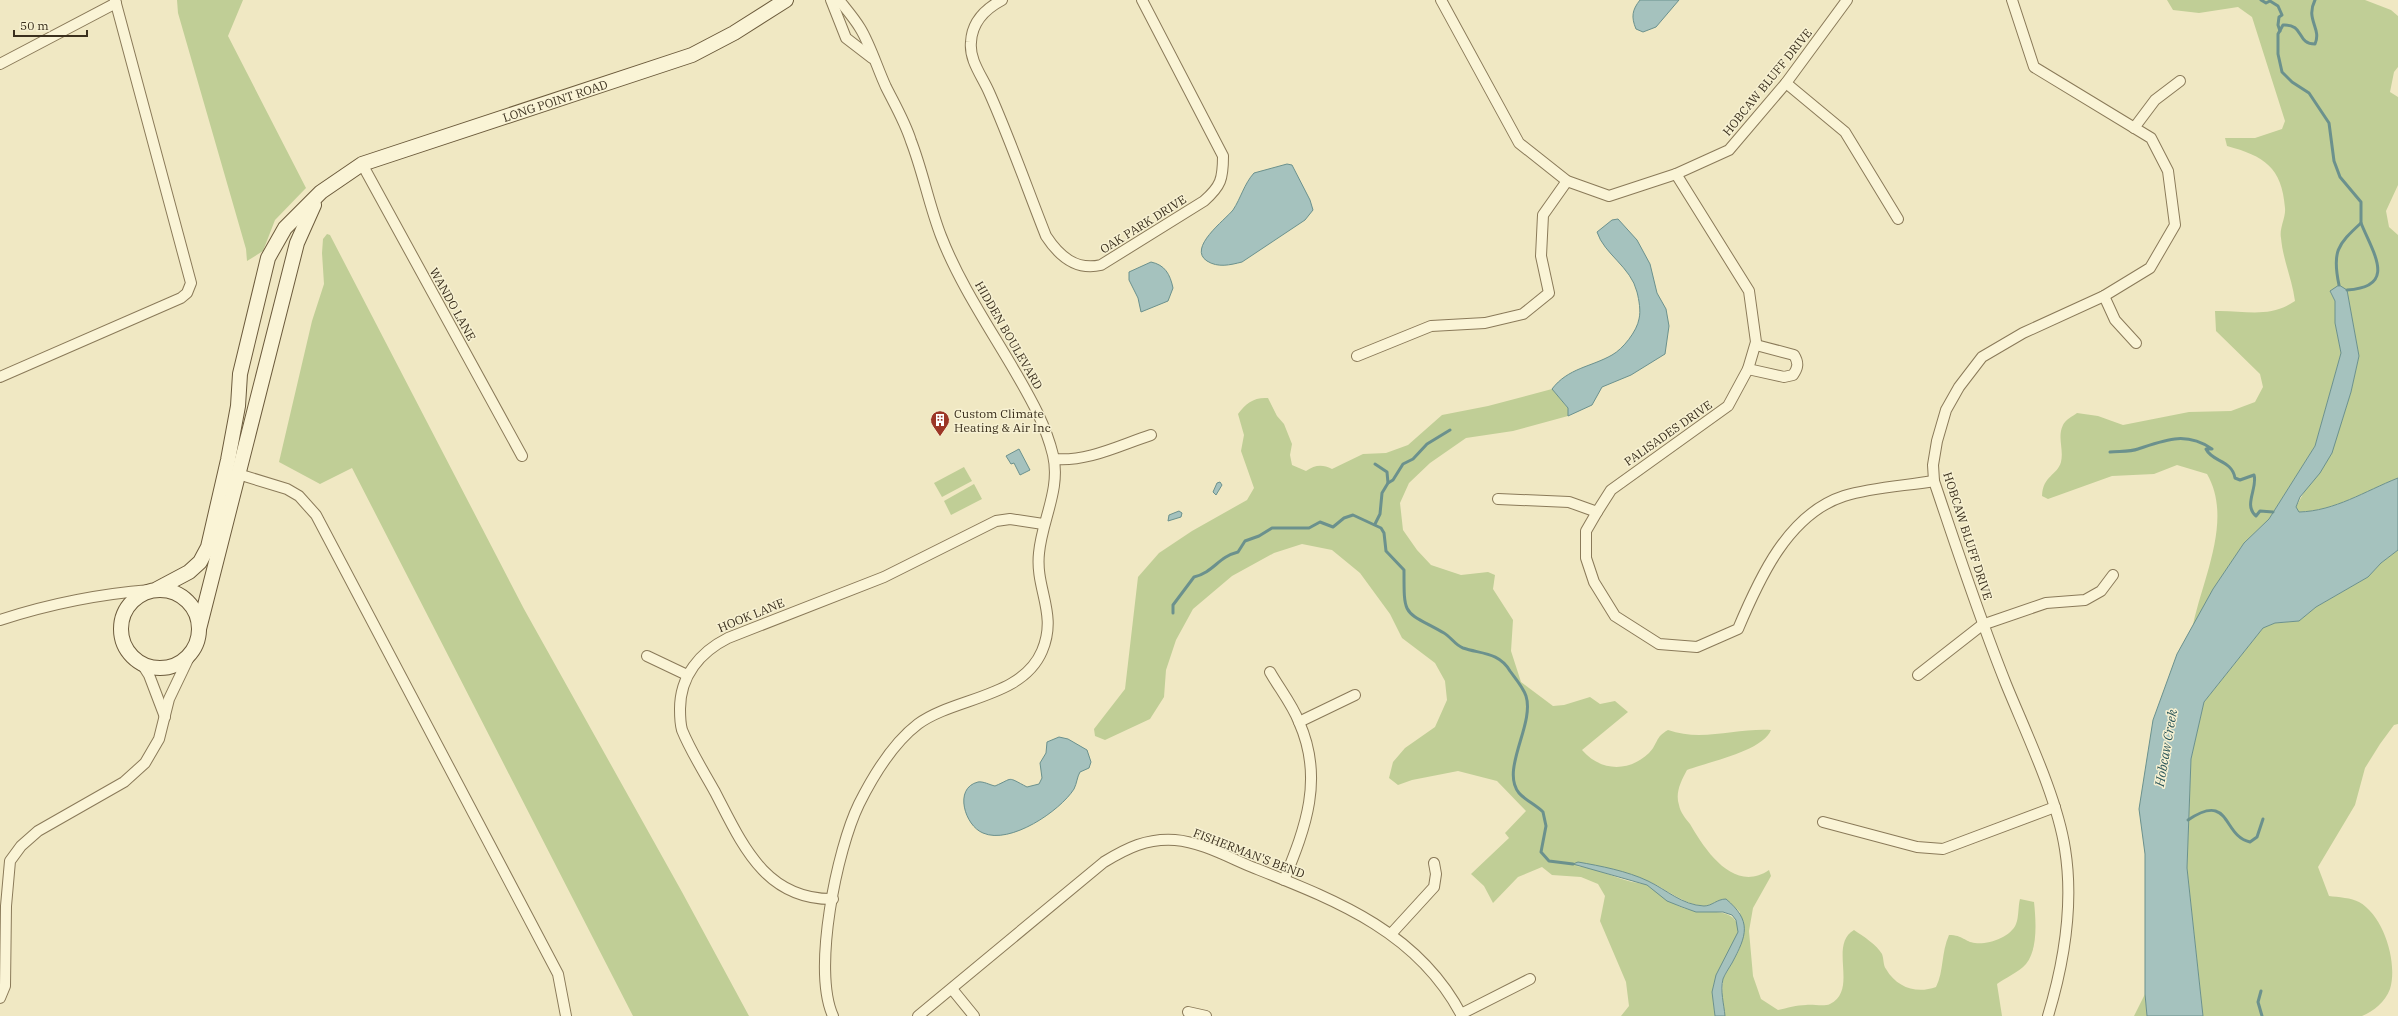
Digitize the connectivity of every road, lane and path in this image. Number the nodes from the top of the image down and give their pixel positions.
1 (786, 0) edge
2 (831, 0) edge
3 (839, 0) edge
4 (1002, 0) edge
5 (1142, 0) edge
6 (1440, 0) edge
7 (1847, 0) edge
8 (2012, 0) edge
9 (116, 2) edge
10 (872, 58) junction
11 (0, 64) edge
12 (2180, 81) dead end
13 (1786, 83) junction
14 (2134, 128) junction
15 (362, 164) junction
16 (1676, 174) junction
17 (1567, 181) junction
18 (321, 192) junction
19 (1898, 219) dead end
20 (2104, 296) junction
21 (2136, 343) dead end
22 (1756, 345) junction
23 (1357, 356) dead end
24 (1748, 369) junction
25 (0, 377) edge
26 (1151, 434) dead end
27 (522, 456) dead end
28 (1054, 459) junction
29 (238, 474) junction
30 (1934, 481) junction
31 (1498, 500) dead end
32 (1597, 512) junction
33 (1043, 524) junction
34 (2113, 575) dead end
35 (154, 590) junction
36 (0, 620) edge
37 (1982, 624) junction
38 (199, 629) junction
39 (191, 653) junction
40 (647, 656) dead end
41 (142, 664) junction
42 (1270, 672) dead end
43 (687, 675) junction
44 (1918, 675) dead end
45 (1355, 695) dead end
46 (165, 717) junction
47 (1299, 722) junction
48 (2055, 807) junction
49 (1823, 822) dead end
50 (1434, 863) dead end
51 (1284, 880) junction
52 (833, 899) junction
53 (1391, 934) junction
54 (1530, 979) dead end
55 (952, 990) junction
56 (0, 998) edge
57 (1188, 1012) dead end
58 (1461, 1015) edge
59 (566, 1016) edge
60 (833, 1016) edge
61 (918, 1016) edge
62 (974, 1016) edge
63 (1206, 1016) edge
64 (2048, 1016) edge

1 - 15 main road, LONG POINT ROAD
2 - 10 street, HIDDEN BOULEVARD
3 - 10 street, HIDDEN BOULEVARD
4 - 5 street, OAK PARK DRIVE
6 - 17 street, HOBCAW BLUFF DRIVE
7 - 13 street, HOBCAW BLUFF DRIVE
8 - 14 street, HOBCAW BLUFF DRIVE
9 - 11 street
9 - 25 street
10 - 28 street, HIDDEN BOULEVARD
12 - 14 street
13 - 16 street, HOBCAW BLUFF DRIVE
13 - 19 street
14 - 20 street, HOBCAW BLUFF DRIVE
15 - 18 main road, LONG POINT ROAD
15 - 27 street, WANDO LANE
16 - 17 street, HOBCAW BLUFF DRIVE
16 - 22 street, PALISADES DRIVE
17 - 23 street
18 - 29 main road
18 - 35 main road, LONG POINT ROAD
20 - 21 street
20 - 30 street, HOBCAW BLUFF DRIVE
22 - 24 street, PALISADES DRIVE
22 - 24 street
24 - 32 street, PALISADES DRIVE
26 - 28 street
28 - 33 street, HIDDEN BOULEVARD
29 - 38 main road
29 - 59 street
30 - 32 street, PALISADES DRIVE
30 - 37 street, HOBCAW BLUFF DRIVE
31 - 32 street
33 - 43 street, HOOK LANE
33 - 52 street, HIDDEN BOULEVARD
34 - 37 street
35 - 36 street
35 - 38 main road
35 - 41 main road
37 - 44 street
37 - 48 street, HOBCAW BLUFF DRIVE
38 - 39 main road
39 - 41 main road
39 - 46 street
40 - 43 street
41 - 46 street
42 - 47 street
43 - 52 street, HOOK LANE
45 - 47 street
46 - 56 street
47 - 51 street
48 - 49 street
48 - 64 street, HOBCAW BLUFF DRIVE
50 - 53 street
51 - 53 street, FISHERMAN'S BEND
51 - 55 street, FISHERMAN'S BEND
52 - 60 street, HIDDEN BOULEVARD
53 - 58 street, FISHERMAN'S BEND
54 - 58 street
55 - 61 street, FISHERMAN'S BEND
55 - 62 street
57 - 63 street

